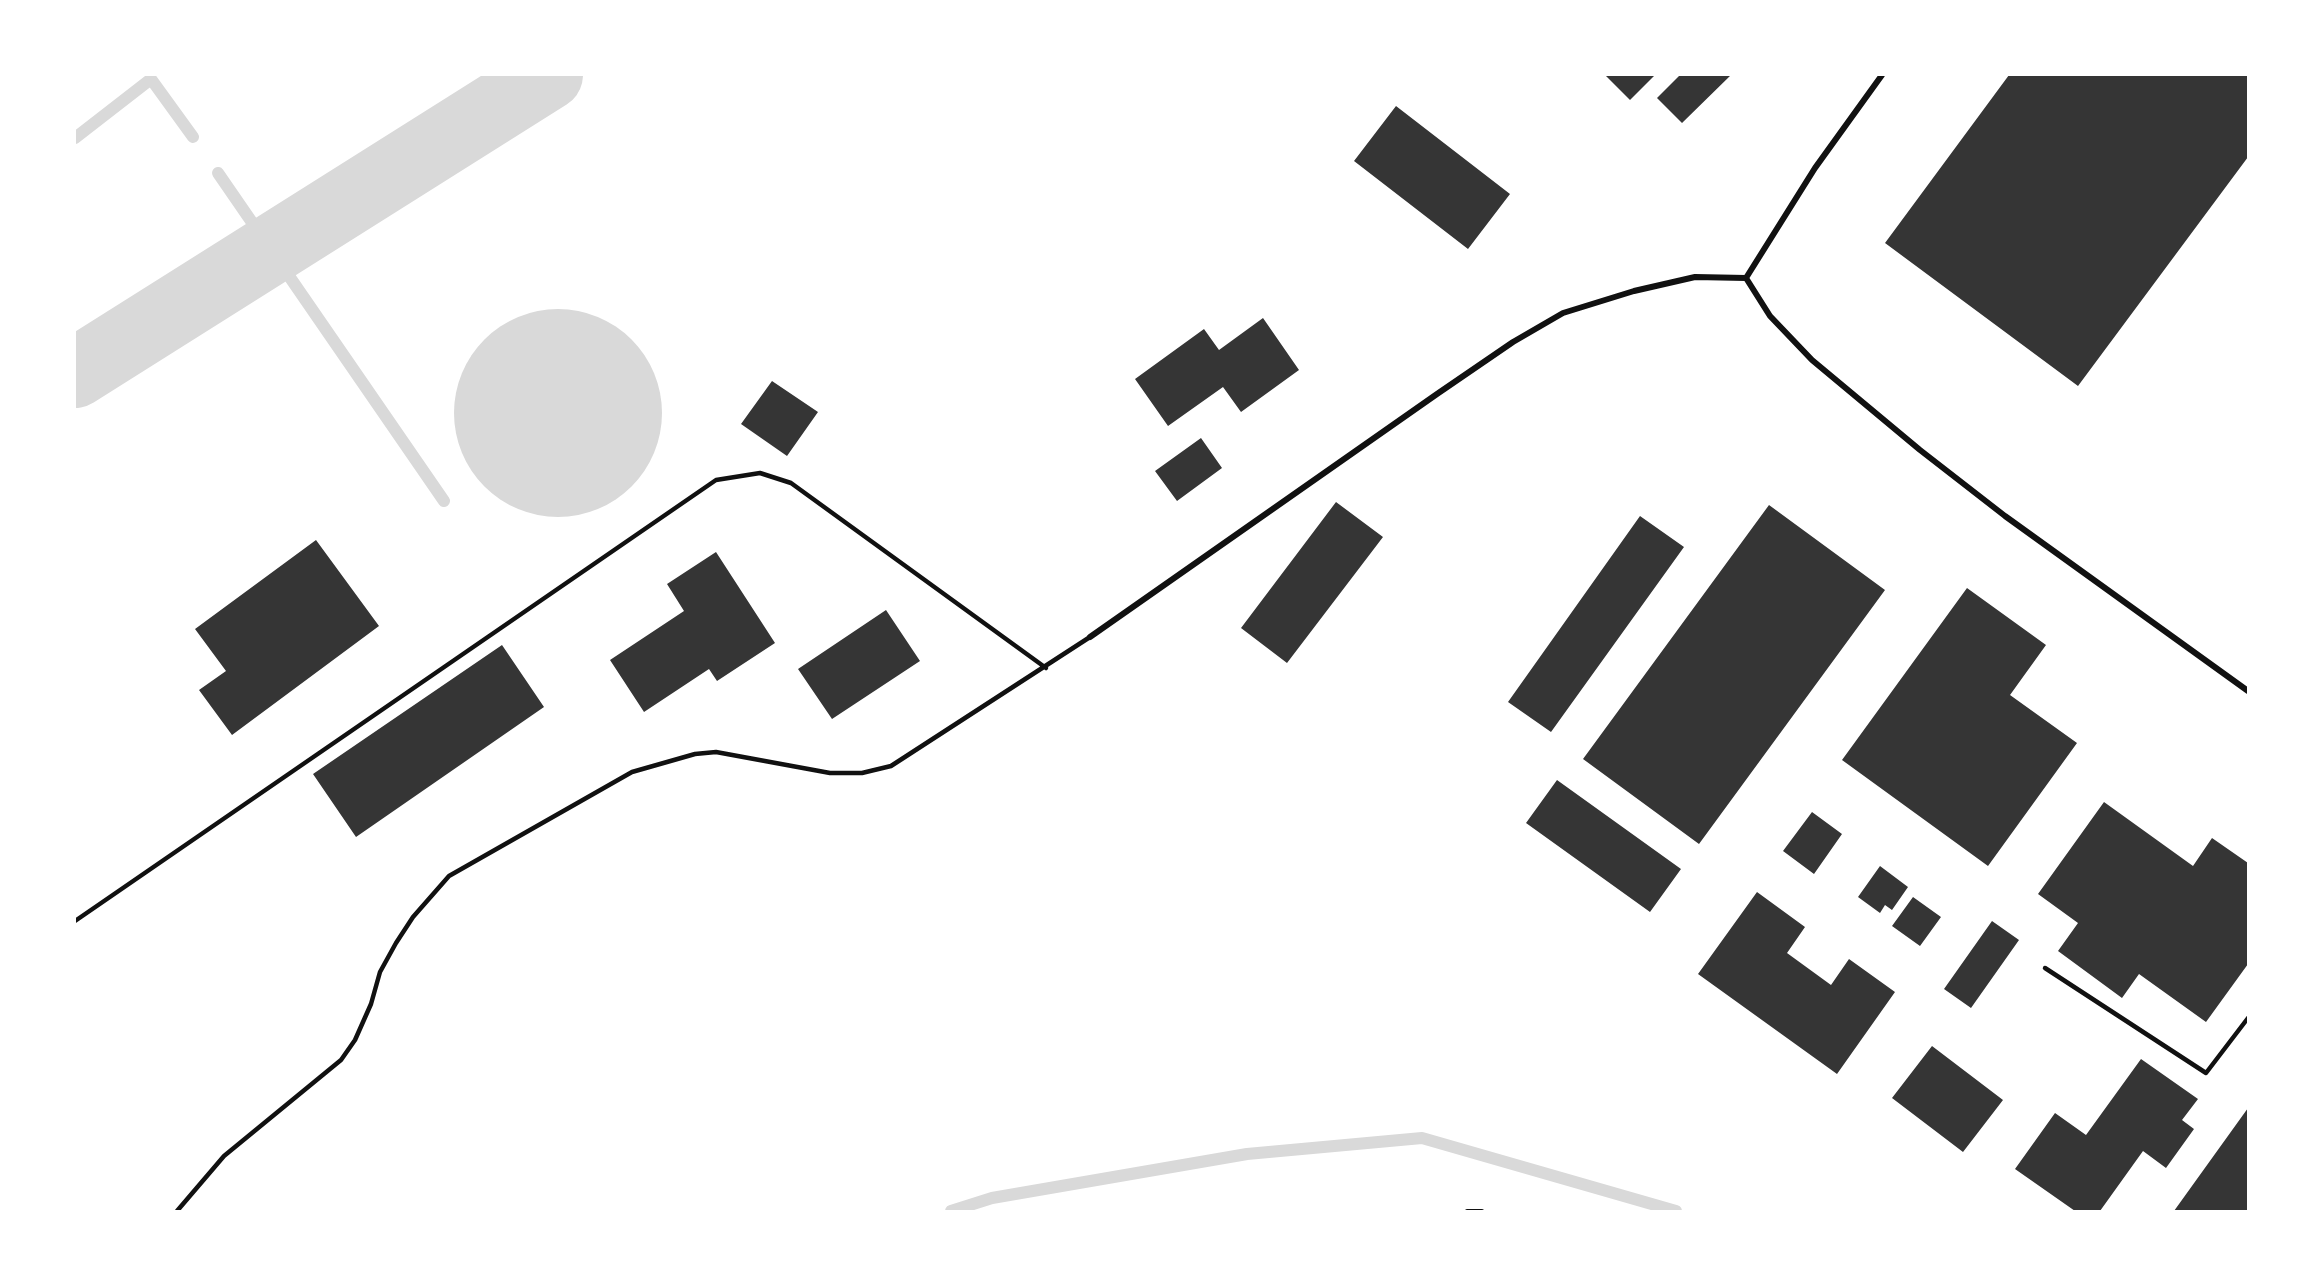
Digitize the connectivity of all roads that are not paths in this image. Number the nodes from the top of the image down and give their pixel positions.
1 (1882, 75) edge
2 (1746, 278) junction
3 (1090, 637) joint
4 (1046, 668) junction
5 (2248, 691) edge
6 (75, 921) edge
7 (2045, 968) dead end
8 (2248, 1018) edge
9 (177, 1211) edge

1 - 2 street
2 - 3 street
2 - 5 street
3 - 4 lane
4 - 6 lane
4 - 9 lane
7 - 8 lane

